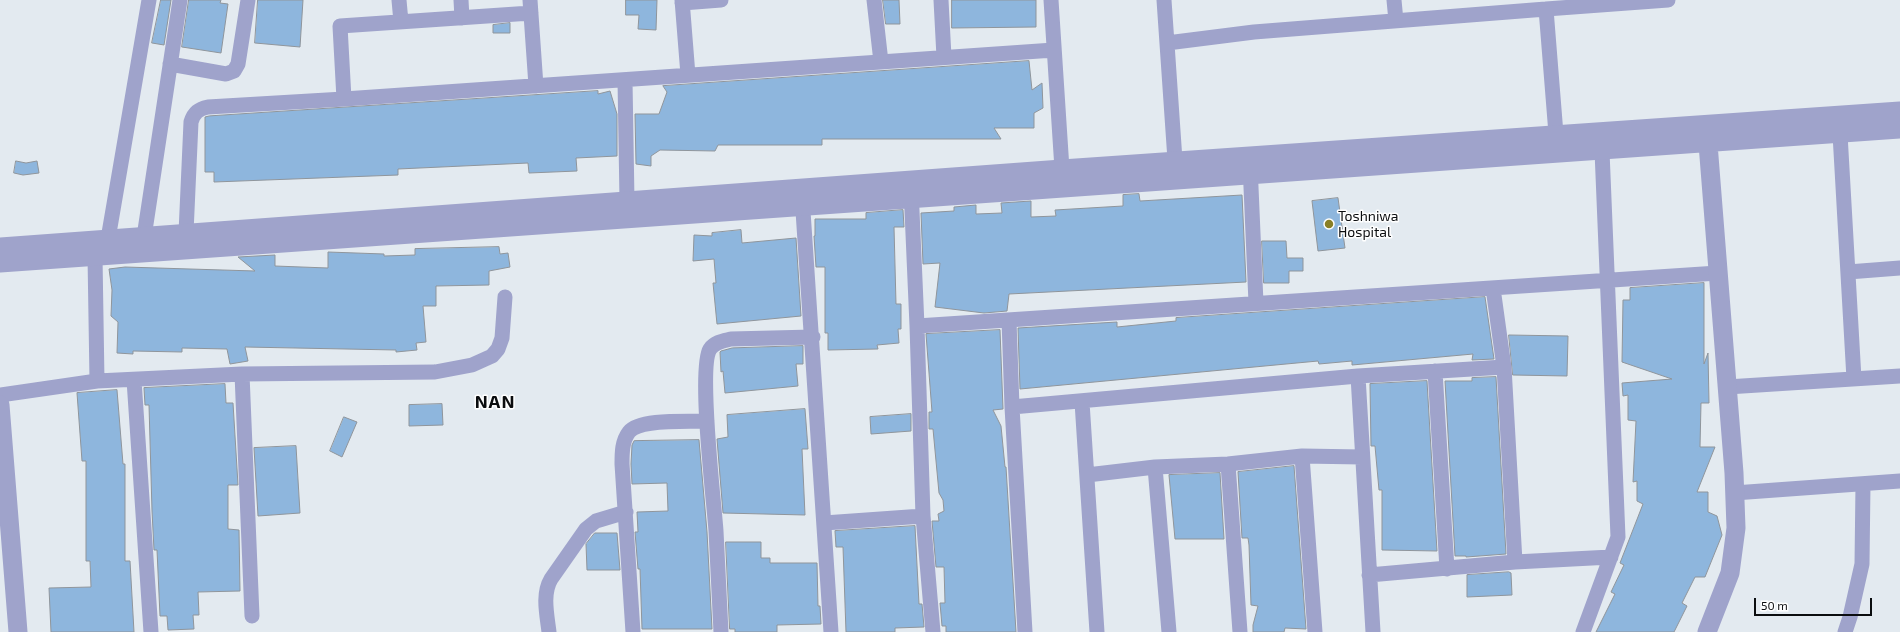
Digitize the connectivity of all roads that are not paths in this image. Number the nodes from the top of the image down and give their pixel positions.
1 (149, 0) edge
2 (180, 0) edge
3 (248, 0) edge
4 (399, 0) edge
5 (461, 0) edge
6 (721, 0) edge
7 (874, 0) edge
8 (940, 0) edge
9 (1051, 0) edge
10 (1164, 0) edge
11 (1394, 0) edge
12 (1668, 0) edge
13 (682, 1) edge
14 (530, 7) edge
15 (1546, 9) junction
16 (462, 18) junction
17 (1396, 21) junction
18 (401, 22) junction
19 (1167, 43) junction
20 (1054, 50) junction
21 (944, 58) junction
22 (881, 62) junction
23 (170, 64) junction
24 (688, 75) junction
25 (625, 80) junction
26 (536, 86) junction
27 (344, 100) junction
28 (1900, 111) edge
29 (1706, 123) junction
30 (1900, 129) edge
31 (1556, 134) junction
32 (1840, 134) junction
33 (1708, 144) junction
34 (1602, 151) junction
35 (1251, 155) junction
36 (1175, 160) junction
37 (1062, 168) junction
38 (1250, 176) junction
39 (910, 179) junction
40 (802, 188) junction
41 (911, 200) junction
42 (627, 201) junction
43 (803, 208) junction
44 (186, 233) junction
45 (144, 237) junction
46 (108, 239) junction
47 (0, 247) edge
48 (95, 256) junction
49 (0, 263) edge
50 (1900, 268) edge
51 (1848, 272) junction
52 (1718, 273) junction
53 (1608, 280) junction
54 (1493, 288) junction
55 (505, 297) dead end
56 (1256, 303) junction
57 (1009, 320) junction
58 (918, 326) junction
59 (813, 338) junction
60 (1504, 367) junction
61 (1435, 371) junction
62 (242, 374) junction
63 (1358, 376) junction
64 (1900, 376) edge
65 (1854, 379) junction
66 (134, 380) junction
67 (97, 381) junction
68 (1727, 387) junction
69 (0, 396) edge
70 (1082, 402) junction
71 (0, 405) edge
72 (1012, 407) junction
73 (707, 421) junction
74 (1302, 456) junction
75 (1362, 457) junction
76 (1228, 464) junction
77 (1155, 467) junction
78 (1087, 475) junction
79 (1900, 481) edge
80 (1863, 484) junction
81 (1734, 493) junction
82 (626, 512) junction
83 (923, 516) junction
84 (824, 523) junction
85 (1611, 557) junction
86 (1515, 562) junction
87 (1447, 569) junction
88 (1369, 575) junction
89 (252, 616) dead end
90 (18, 632) edge
91 (151, 632) edge
92 (548, 632) edge
93 (633, 632) edge
94 (721, 632) edge
95 (831, 632) edge
96 (933, 632) edge
97 (1025, 632) edge
98 (1097, 632) edge
99 (1168, 632) edge
100 (1240, 632) edge
101 (1315, 632) edge
102 (1373, 632) edge
103 (1582, 632) edge
104 (1708, 632) edge
105 (1845, 632) edge

1 - 46 street
2 - 23 street
3 - 23 street
4 - 18 street
5 - 16 street
6 - 13 street
7 - 22 street
8 - 21 street
9 - 20 street
10 - 19 street
11 - 17 street
12 - 15 street
13 - 24 street
14 - 16 street
14 - 26 street
15 - 17 street
15 - 31 street
16 - 18 street
17 - 19 street
18 - 27 street
19 - 36 street
20 - 21 street
20 - 37 street
21 - 22 street
22 - 24 street
23 - 45 street
24 - 25 street
25 - 26 street
25 - 42 street
26 - 27 street
27 - 44 street
28 - 29 street
29 - 31 street
29 - 33 street
30 - 32 street
31 - 35 street
32 - 33 street
32 - 51 street
33 - 34 street
33 - 52 street
34 - 38 street
34 - 53 street
35 - 36 street
35 - 38 street
36 - 37 street
37 - 39 street
38 - 41 street
38 - 56 street
39 - 40 street
39 - 41 street
40 - 42 street
40 - 43 street
41 - 43 street
41 - 58 street
42 - 44 street
43 - 48 street
43 - 59 street
44 - 45 street
45 - 46 street
46 - 47 street
48 - 49 street
48 - 67 street
50 - 51 street
51 - 65 street
52 - 53 street
52 - 68 street
53 - 54 street
53 - 85 street
54 - 56 street
54 - 60 street
55 - 62 street
56 - 57 street
57 - 58 street
57 - 72 street
58 - 83 street
59 - 73 street
59 - 84 street
60 - 61 street
60 - 86 street
61 - 63 street
61 - 87 street
62 - 66 street
62 - 89 street
63 - 70 street
63 - 75 street
64 - 65 street
65 - 68 street
66 - 67 street
66 - 91 street
67 - 69 street
68 - 81 street
70 - 72 street
70 - 78 street
71 - 90 street
72 - 97 street
73 - 82 street
73 - 94 street
74 - 75 street
74 - 76 street
74 - 101 street
75 - 88 street
76 - 77 street
76 - 100 street
77 - 78 street
77 - 99 street
78 - 98 street
79 - 80 street
80 - 81 street
80 - 105 street
81 - 104 street
82 - 92 street
82 - 93 street
83 - 84 street
83 - 96 street
84 - 95 street
85 - 86 street
85 - 103 street
86 - 87 street
87 - 88 street
88 - 102 street

